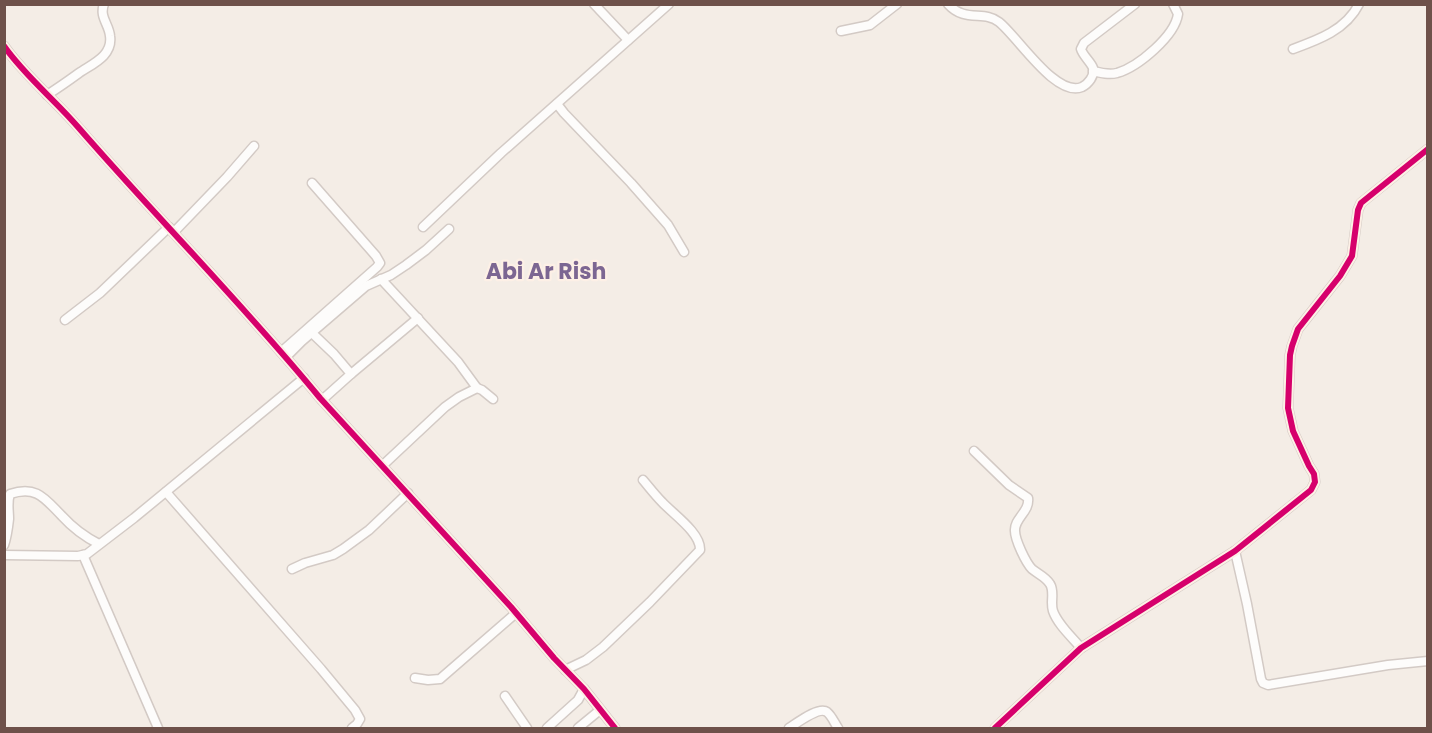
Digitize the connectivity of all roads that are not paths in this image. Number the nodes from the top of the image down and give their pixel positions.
1 (104, 4) edge
2 (594, 4) edge
3 (669, 4) edge
4 (897, 4) edge
5 (948, 4) edge
6 (1135, 4) edge
7 (1173, 4) edge
8 (1359, 4) edge
9 (841, 31) dead end
10 (628, 40) junction
11 (4, 46) edge
12 (1293, 49) dead end
13 (1093, 71) junction
14 (47, 95) junction
15 (557, 104) junction
16 (254, 146) dead end
17 (1428, 149) edge
18 (312, 183) dead end
19 (423, 226) dead end
20 (171, 229) junction
21 (449, 229) dead end
22 (684, 252) dead end
23 (381, 279) junction
24 (418, 318) junction
25 (65, 320) dead end
26 (312, 333) junction
27 (284, 355) junction
28 (351, 374) junction
29 (304, 378) junction
30 (477, 388) junction
31 (493, 399) dead end
32 (322, 400) junction
33 (974, 451) dead end
34 (382, 466) junction
35 (643, 480) dead end
36 (166, 492) junction
37 (408, 493) junction
38 (99, 544) junction
39 (4, 545) edge
40 (1235, 551) junction
41 (4, 555) edge
42 (83, 555) junction
43 (292, 569) dead end
44 (516, 613) junction
45 (1082, 648) junction
46 (1428, 661) edge
47 (566, 670) junction
48 (415, 678) dead end
49 (584, 689) junction
50 (505, 696) dead end
51 (600, 710) junction
52 (158, 729) edge
53 (352, 729) edge
54 (527, 729) edge
55 (547, 729) edge
56 (578, 729) edge
57 (615, 729) edge
58 (789, 729) edge
59 (838, 729) edge
60 (995, 729) edge

1 - 14 street
2 - 10 street
3 - 10 street
4 - 9 street
5 - 13 street
6 - 13 street
7 - 13 street
8 - 12 street
10 - 15 street
11 - 14 street
14 - 20 street
15 - 19 street
15 - 22 street
16 - 20 street
17 - 40 street
18 - 27 street
20 - 25 street
20 - 27 street
21 - 23 street
23 - 24 street
23 - 26 street
24 - 28 street
24 - 30 street
26 - 27 street
26 - 28 street
27 - 29 street
28 - 32 street
29 - 32 street
29 - 36 street
30 - 31 street
30 - 34 street
32 - 34 street
33 - 45 street
34 - 37 street
35 - 47 street
36 - 38 street
36 - 53 street
37 - 43 street
37 - 44 street
38 - 39 street
38 - 42 street
40 - 45 street
40 - 46 street
41 - 42 street
42 - 52 street
44 - 47 street
44 - 48 street
45 - 60 street
47 - 49 street
49 - 51 street
49 - 55 street
50 - 54 street
51 - 56 street
51 - 57 street
58 - 59 street

